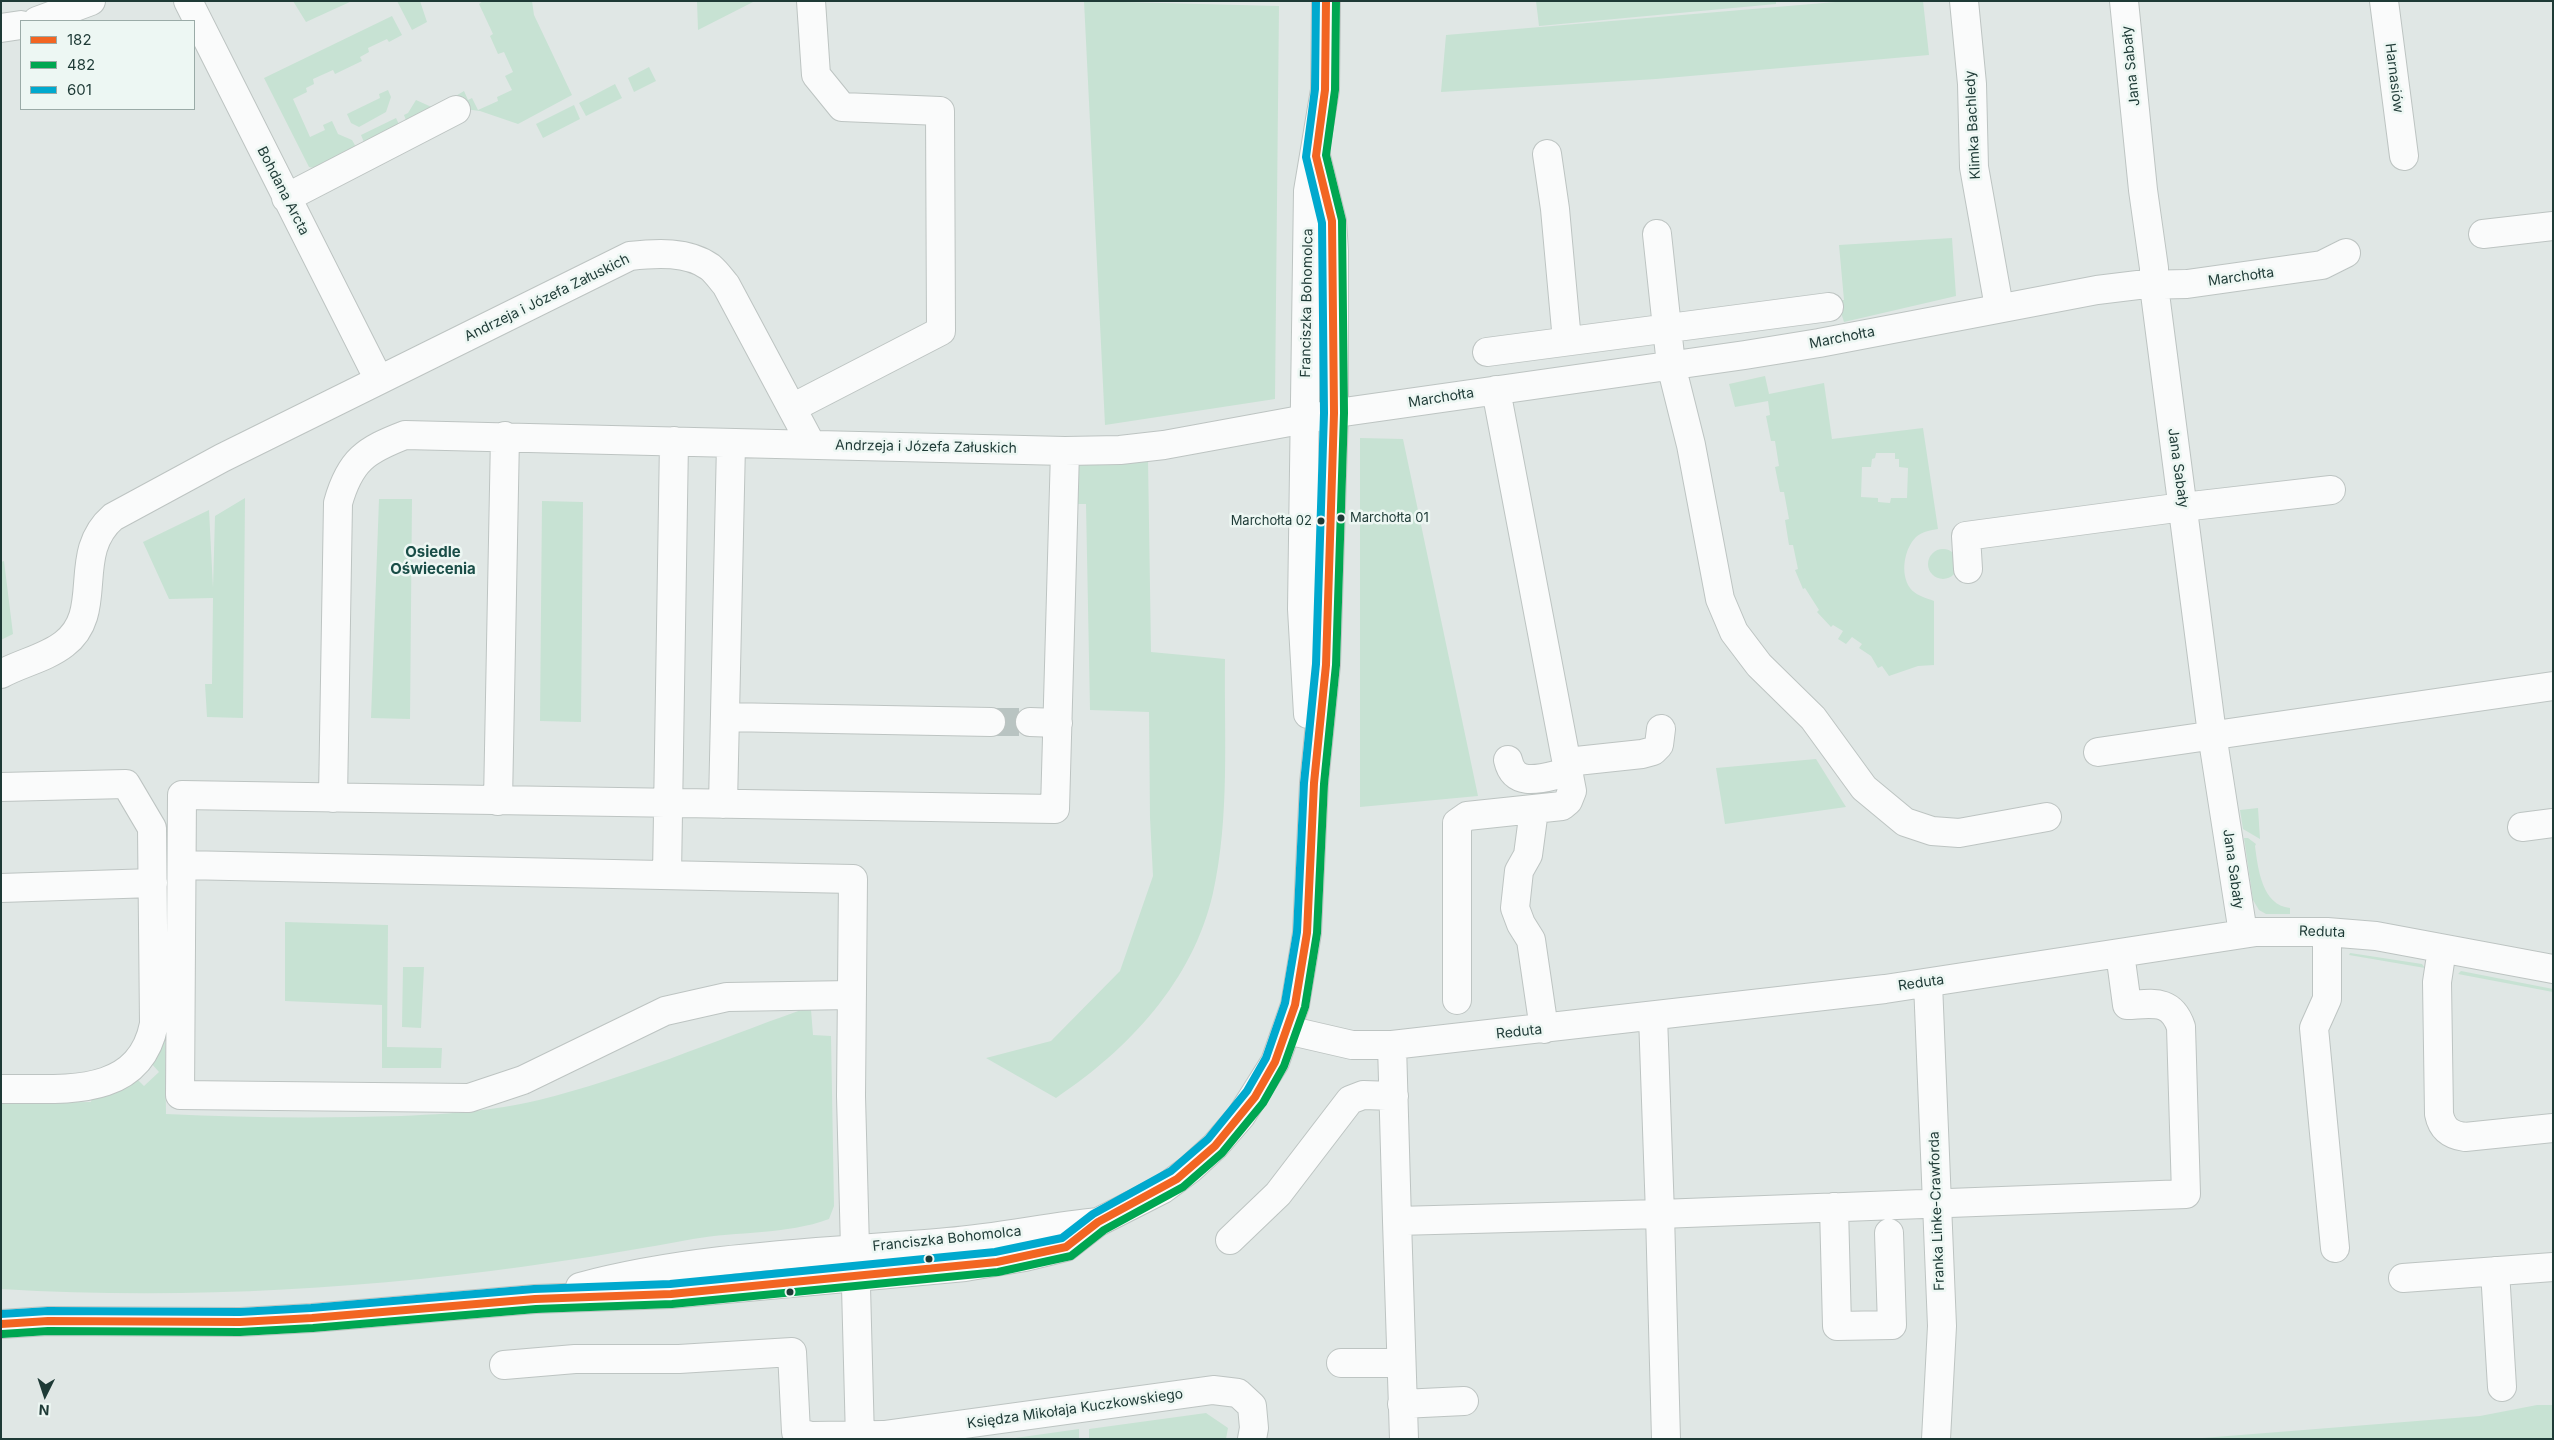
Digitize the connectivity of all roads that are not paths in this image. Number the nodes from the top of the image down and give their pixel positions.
1 (91, 1) edge
2 (188, 1) edge
3 (811, 1) edge
4 (1326, 1) edge
5 (1964, 1) edge
6 (2124, 1) edge
7 (2384, 1) edge
8 (40, 20) edge
9 (20, 25) edge
10 (1, 28) edge
11 (456, 110) dead end
12 (1547, 154) dead end
13 (1316, 156) junction
14 (2404, 156) dead end
15 (286, 198) junction
16 (2553, 226) edge
17 (1657, 234) dead end
18 (2483, 234) dead end
19 (2346, 253) dead end
20 (2154, 286) junction
21 (1829, 307) dead end
22 (1999, 307) junction
23 (1667, 328) junction
24 (1567, 341) junction
25 (1671, 365) junction
26 (379, 380) junction
27 (1506, 388) junction
28 (792, 408) junction
29 (1334, 413) junction
30 (1305, 420) junction
31 (505, 436) junction
32 (674, 441) junction
33 (731, 444) junction
34 (811, 444) junction
35 (1065, 451) junction
36 (2331, 490) dead end
37 (2183, 507) junction
38 (1968, 569) dead end
39 (1, 674) edge
40 (2553, 686) edge
41 (725, 717) junction
42 (991, 722) tunnel mouth
43 (1030, 722) tunnel mouth
44 (1058, 723) junction
45 (1661, 729) dead end
46 (2212, 734) junction
47 (2098, 752) dead end
48 (1508, 760) dead end
49 (1568, 767) junction
50 (1314, 783) junction
51 (1, 787) edge
52 (333, 798) junction
53 (498, 801) junction
54 (668, 803) junction
55 (723, 804) junction
56 (1534, 810) junction
57 (2047, 818) dead end
58 (2553, 823) edge
59 (2522, 827) dead end
60 (182, 866) junction
61 (666, 875) junction
62 (153, 883) junction
63 (1, 888) edge
64 (2327, 932) junction
65 (2243, 933) junction
66 (2442, 949) junction
67 (2120, 952) junction
68 (2553, 969) edge
69 (1928, 982) junction
70 (852, 994) junction
71 (1457, 1000) dead end
72 (1653, 1016) junction
73 (1544, 1029) junction
74 (1287, 1030) junction
75 (1392, 1045) junction
76 (1, 1089) edge
77 (1394, 1096) junction
78 (2553, 1128) edge
79 (1937, 1202) junction
80 (1834, 1207) junction
81 (1660, 1214) junction
82 (1098, 1222) junction
83 (1397, 1222) junction
84 (1889, 1233) dead end
85 (1230, 1240) dead end
86 (855, 1248) junction
87 (2335, 1248) dead end
88 (2553, 1267) edge
89 (2495, 1271) junction
90 (856, 1278) junction
91 (2403, 1278) dead end
92 (535, 1298) junction
93 (1, 1317) edge
94 (48, 1322) junction
95 (1, 1324) edge
96 (1342, 1363) dead end
97 (1401, 1363) junction
98 (504, 1365) dead end
99 (2502, 1387) dead end
100 (1464, 1402) dead end
101 (1402, 1404) junction
102 (860, 1437) edge
103 (1252, 1439) edge
104 (1404, 1439) edge
105 (1666, 1439) edge
106 (1936, 1439) edge

1 - 8 street
2 - 15 street, Bohdana Arcta
3 - 28 street
4 - 13 street, Franciszka Bohomolca
5 - 22 street, Klimka Bachledy
6 - 20 street, Jana Sabały
7 - 14 street, Harnasiów
9 - 10 street
11 - 15 street
12 - 24 street
13 - 29 street, Franciszka Bohomolca
13 - 30 street, Franciszka Bohomolca
15 - 26 street, Bohdana Arcta
16 - 18 street
17 - 23 street
19 - 20 street, Marchołta
20 - 22 street, Marchołta
20 - 37 street, Jana Sabały
21 - 23 street
22 - 25 street, Marchołta
23 - 24 street
23 - 25 street
24 - 27 street
25 - 27 street, Marchołta
25 - 57 street
26 - 28 street, Andrzeja i Józefa Załuskich
26 - 39 street, Andrzeja i Józefa Załuskich
27 - 29 street, Marchołta
27 - 49 street
28 - 34 street, Andrzeja i Józefa Załuskich
29 - 30 street
29 - 50 street, Franciszka Bohomolca
30 - 35 street, Andrzeja i Józefa Załuskich
30 - 50 street, Franciszka Bohomolca
31 - 32 street
31 - 52 street
31 - 53 street
32 - 33 street
32 - 54 street
33 - 34 street
33 - 41 street
34 - 35 street, Andrzeja i Józefa Załuskich
35 - 44 street
36 - 37 street
37 - 38 street
37 - 46 street, Jana Sabały
40 - 46 street
41 - 42 street
41 - 55 street
43 - 44 street
44 - 55 street
45 - 49 street
46 - 47 street
46 - 65 street, Jana Sabały
48 - 49 street
49 - 56 street
50 - 74 street, Franciszka Bohomolca
51 - 62 street
52 - 53 street
52 - 60 street
53 - 54 street
54 - 55 street
54 - 61 street
56 - 71 street
56 - 73 street
58 - 59 street
60 - 61 street
60 - 70 street
61 - 70 street
62 - 63 street
62 - 76 street
64 - 65 street, Reduta
64 - 66 street, Reduta
64 - 87 street
65 - 67 street, Reduta
66 - 68 street, Reduta
66 - 78 street
67 - 69 street, Reduta
67 - 79 street
69 - 72 street, Reduta
69 - 79 street, Franka Linke-Crawforda
70 - 86 street
72 - 73 street, Reduta
72 - 81 street
73 - 75 street, Reduta
74 - 75 street, Reduta
74 - 82 street, Franciszka Bohomolca
75 - 77 street
77 - 83 street
77 - 85 street
79 - 80 street
79 - 106 street, Franka Linke-Crawforda
80 - 81 street
80 - 84 street
81 - 83 street
81 - 105 street
82 - 86 street, Franciszka Bohomolca
82 - 90 street, Franciszka Bohomolca
83 - 97 street
86 - 90 street
86 - 92 street, Franciszka Bohomolca
88 - 89 street
89 - 91 street
89 - 99 street
90 - 92 street, Franciszka Bohomolca
90 - 102 street
92 - 94 street
93 - 94 street
94 - 95 street
96 - 97 street
97 - 101 street
98 - 102 street, Księdza Mikołaja Kuczkowskiego
100 - 101 street
101 - 104 street
102 - 103 street, Księdza Mikołaja Kuczkowskiego

